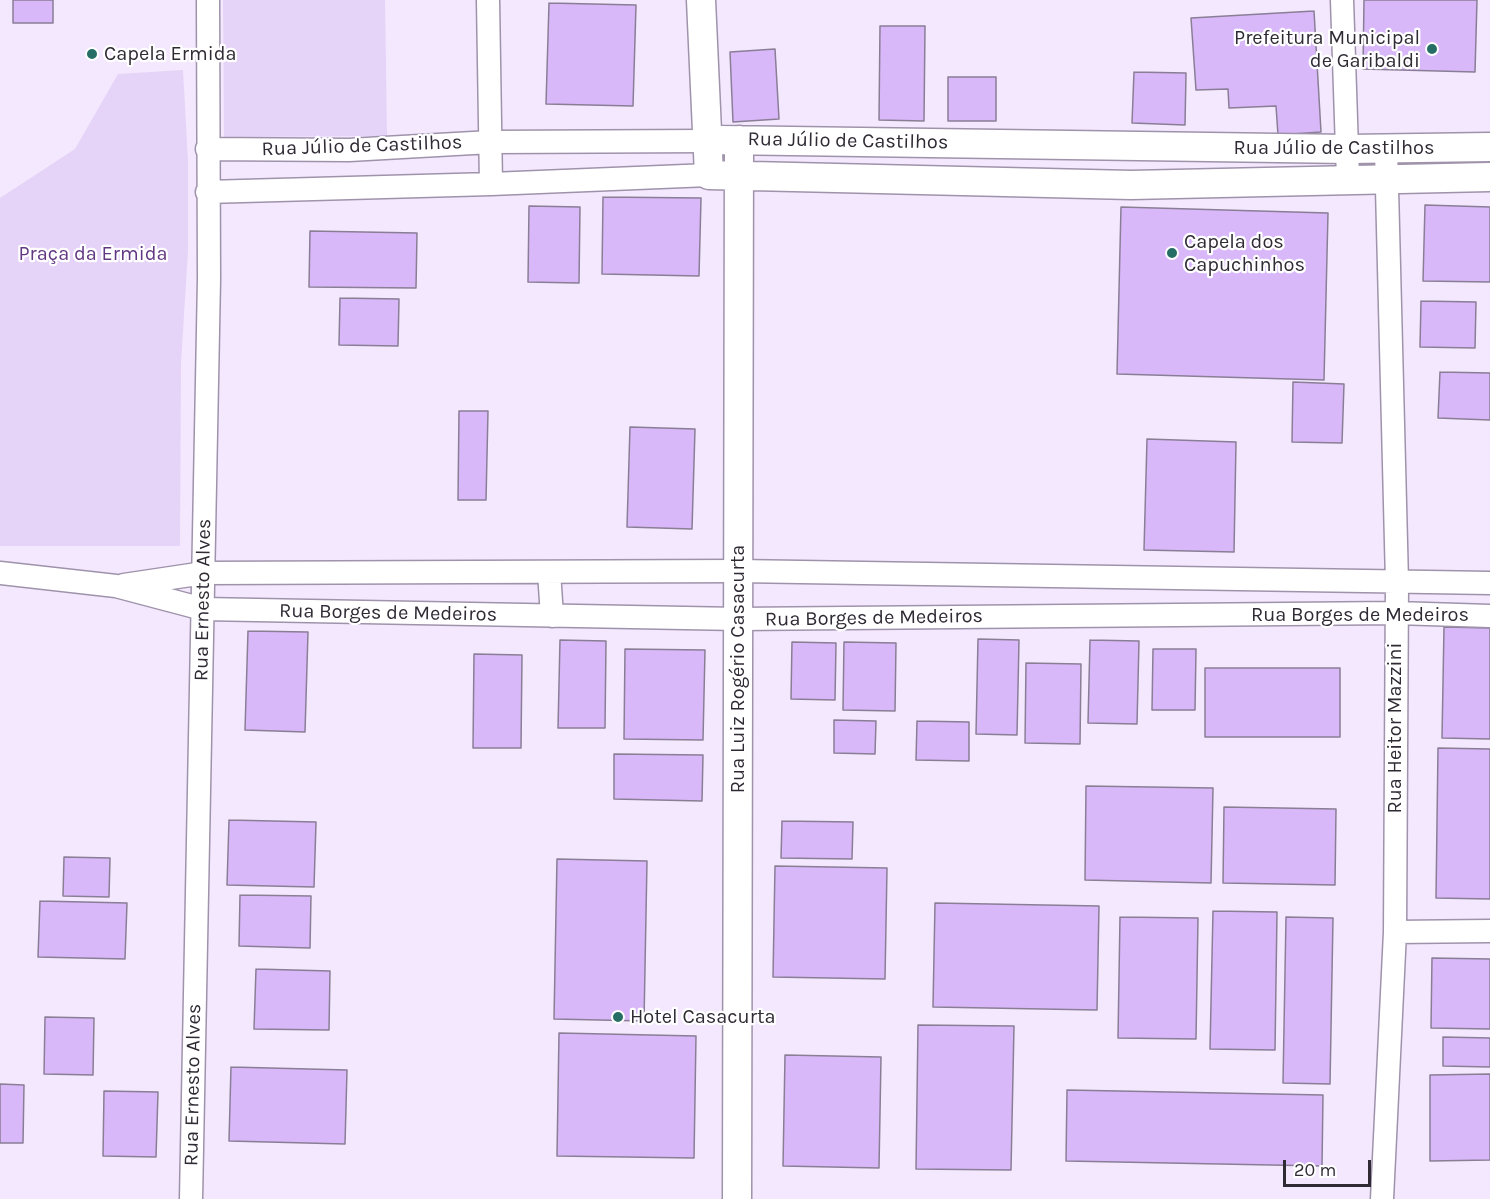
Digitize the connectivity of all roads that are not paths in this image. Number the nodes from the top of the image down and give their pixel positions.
1 (208, 0) edge
2 (488, 0) edge
3 (701, 0) edge
4 (1342, 0) edge
5 (739, 140) junction
6 (708, 141) junction
7 (491, 142) junction
8 (1490, 147) edge
9 (207, 149) junction
10 (1348, 149) junction
11 (1386, 149) junction
12 (709, 175) junction
13 (739, 177) junction
14 (1490, 177) edge
15 (1388, 178) junction
16 (1348, 179) junction
17 (491, 184) junction
18 (207, 192) junction
19 (738, 571) junction
20 (549, 572) junction
21 (0, 573) edge
22 (204, 573) junction
23 (1397, 582) junction
24 (1490, 583) edge
25 (116, 586) junction
26 (203, 609) junction
27 (1396, 613) junction
28 (552, 616) junction
29 (1490, 616) edge
30 (738, 620) junction
31 (1490, 931) edge
32 (1395, 932) junction
33 (191, 1199) edge
34 (737, 1199) edge
35 (1382, 1199) edge

1 - 9 street, Rua Ernesto Alves
2 - 7 street
3 - 6 street
4 - 10 street
5 - 6 street, Rua Júlio de Castilhos
5 - 10 street, Rua Júlio de Castilhos
5 - 13 street, Rua Luiz Rogério Casacurta
6 - 7 street, Rua Júlio de Castilhos
6 - 12 street
7 - 9 street, Rua Júlio de Castilhos
7 - 17 street
8 - 11 street, Rua Júlio de Castilhos
9 - 18 street, Rua Ernesto Alves
10 - 11 street, Rua Júlio de Castilhos
10 - 16 street
11 - 15 street, Rua Heitor Mazzini
12 - 13 street, Rua Júlio de Castilhos
12 - 17 street, Rua Júlio de Castilhos
13 - 16 street, Rua Júlio de Castilhos
13 - 19 street, Rua Luiz Rogério Casacurta
14 - 15 street, Rua Júlio de Castilhos
15 - 16 street, Rua Júlio de Castilhos
15 - 23 street, Rua Heitor Mazzini
17 - 18 street, Rua Júlio de Castilhos
18 - 22 street, Rua Ernesto Alves
19 - 20 street, Rua Borges de Medeiros
19 - 23 street, Rua Borges de Medeiros
19 - 30 street, Rua Luiz Rogério Casacurta
20 - 22 street, Rua Borges de Medeiros
20 - 28 street
21 - 25 street, Rua Borges de Medeiros
22 - 25 street, Rua Borges de Medeiros
22 - 26 street, Rua Ernesto Alves
23 - 24 street, Rua Borges de Medeiros
23 - 27 street, Rua Heitor Mazzini
25 - 26 street, Rua Borges de Medeiros
26 - 28 street, Rua Borges de Medeiros
26 - 33 street, Rua Ernesto Alves
27 - 29 street, Rua Borges de Medeiros
27 - 30 street, Rua Borges de Medeiros
27 - 32 street, Rua Heitor Mazzini
28 - 30 street, Rua Borges de Medeiros
30 - 34 street, Rua Luiz Rogério Casacurta
31 - 32 street
32 - 35 street, Rua Heitor Mazzini

